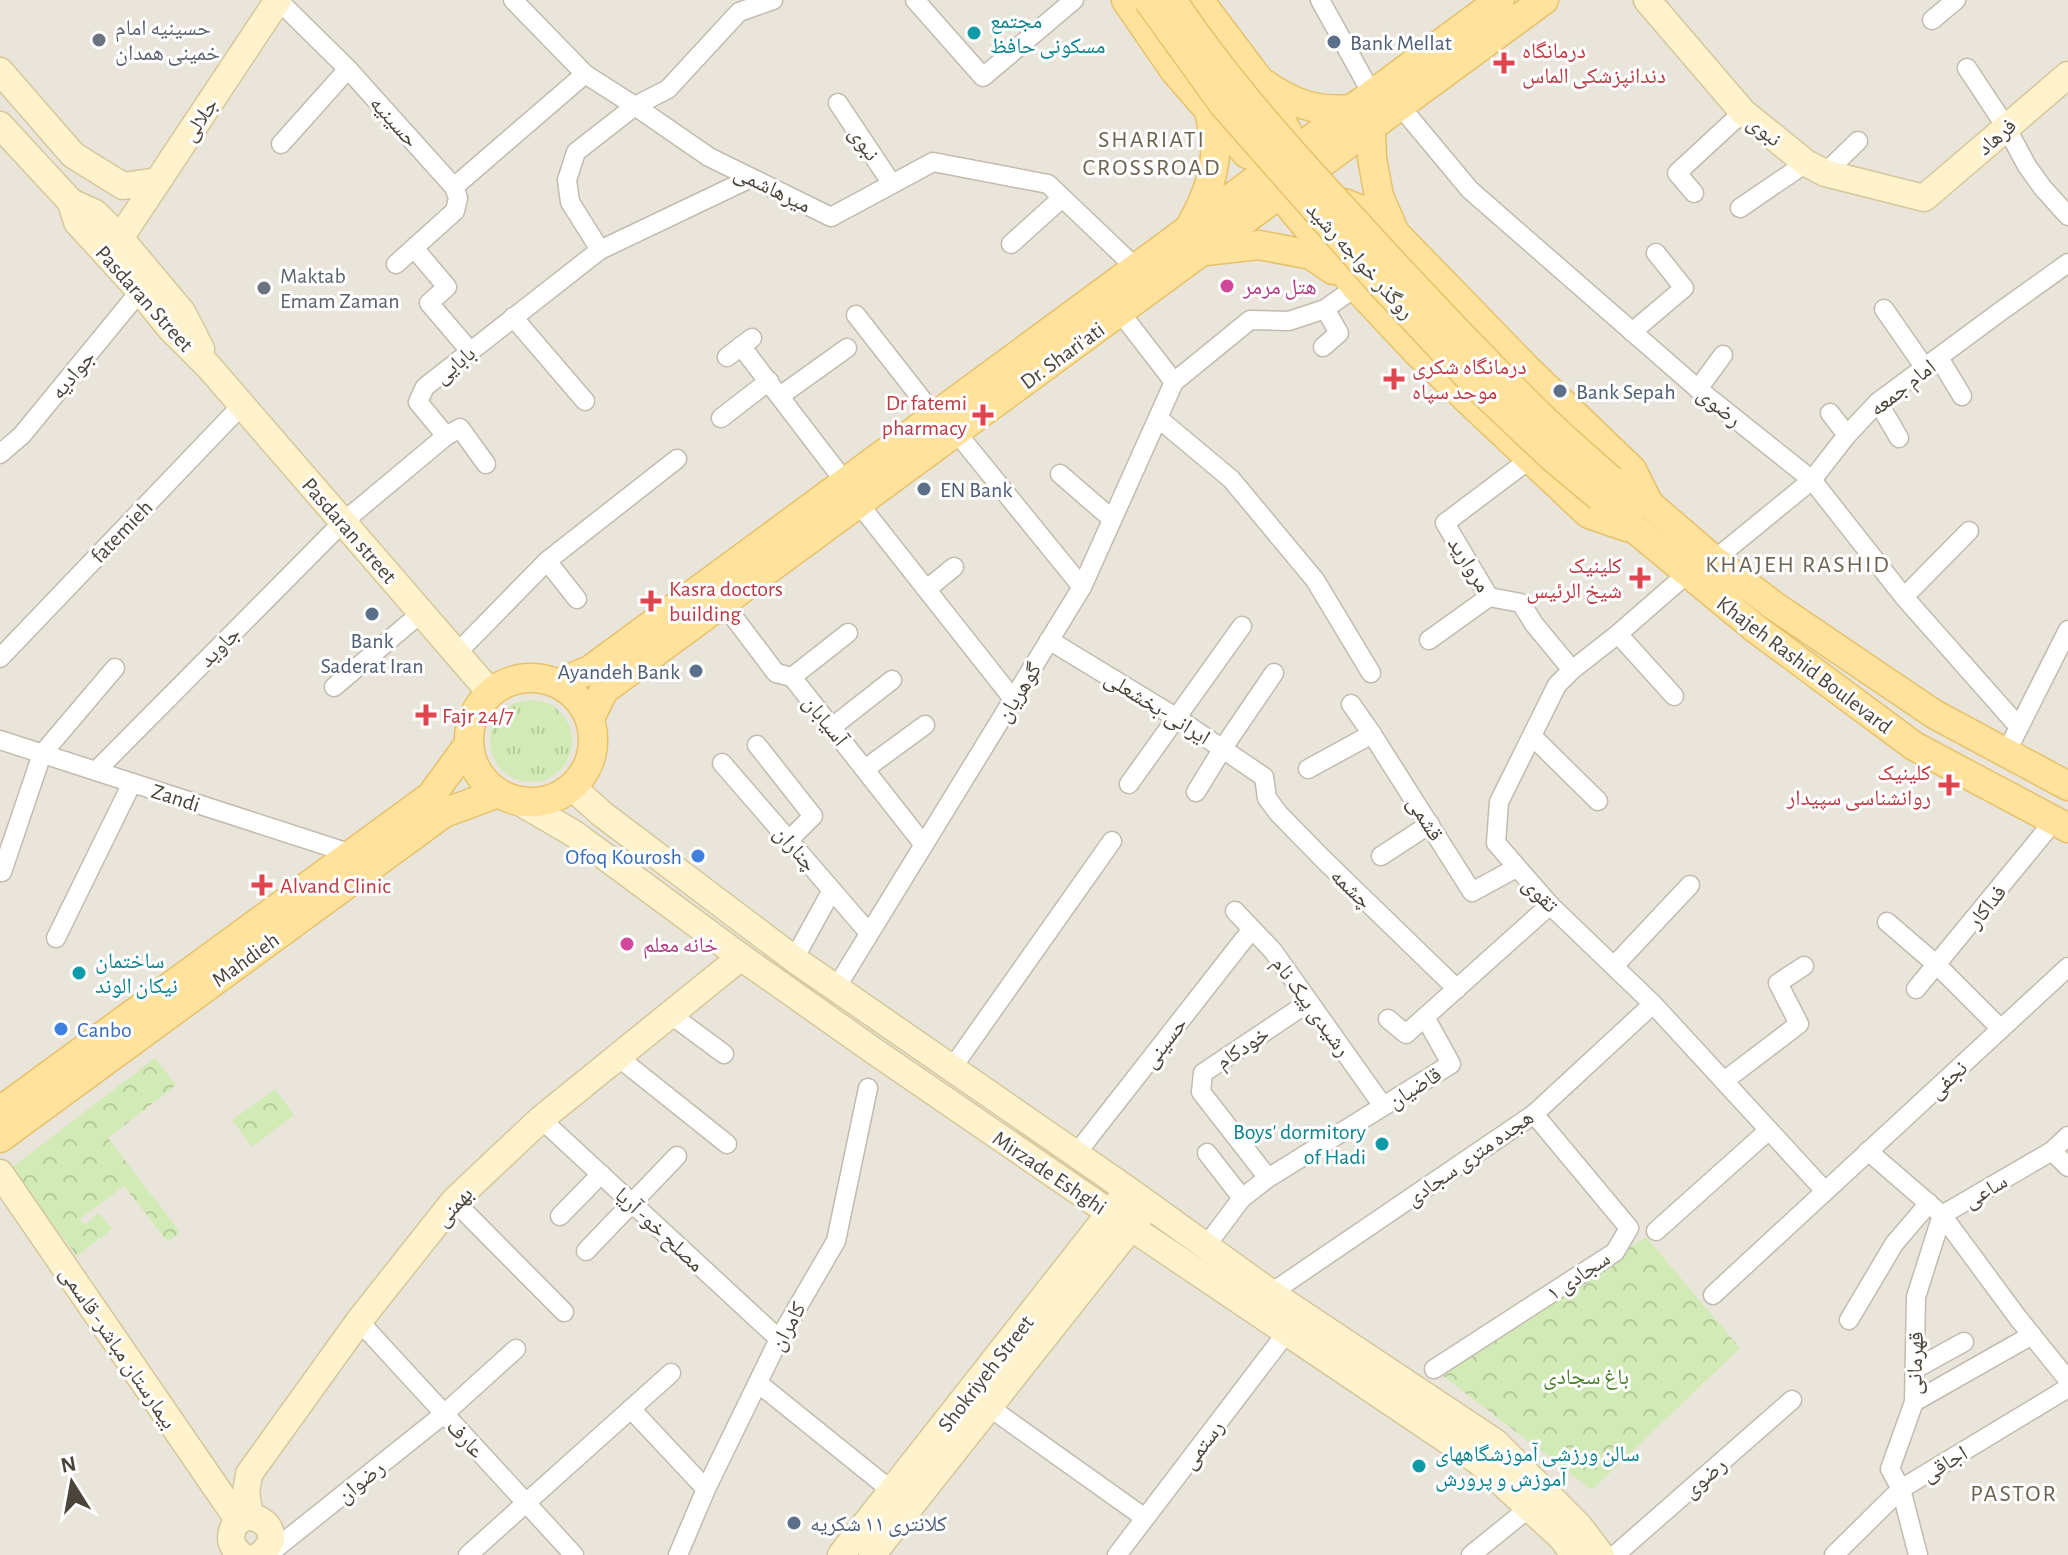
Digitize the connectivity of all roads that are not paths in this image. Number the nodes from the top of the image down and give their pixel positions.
1 (278, 0) edge
2 (513, 0) edge
3 (773, 0) edge
4 (915, 0) edge
5 (1074, 0) edge
6 (1126, 0) edge
7 (1148, 0) edge
8 (1172, 0) edge
9 (1199, 0) edge
10 (1320, 0) edge
11 (1500, 0) edge
12 (1544, 0) edge
13 (1647, 0) edge
14 (1956, 0) edge
15 (1932, 20) dead end
16 (1967, 68) dead end
17 (348, 69) junction
18 (0, 71) edge
19 (585, 74) junction
20 (2068, 76) edge
21 (1261, 84) junction
22 (838, 103) dead end
23 (635, 106) junction
24 (1400, 106) junction
25 (1365, 110) junction
26 (1209, 111) junction
27 (1743, 112) junction
28 (0, 125) edge
29 (2006, 127) junction
30 (1858, 141) dead end
31 (281, 144) dead end
32 (1317, 151) junction
33 (1816, 168) junction
34 (751, 178) junction
35 (158, 181) junction
36 (892, 184) junction
37 (1272, 184) junction
38 (454, 187) junction
39 (1694, 193) dead end
40 (1062, 198) junction
41 (1924, 198) joint
42 (71, 202) junction
43 (1740, 208) dead end
44 (2068, 216) edge
45 (1394, 232) junction
46 (120, 238) junction
47 (1196, 240) junction
48 (1011, 244) dead end
49 (414, 248) junction
50 (600, 250) junction
51 (1656, 253) dead end
52 (2068, 263) edge
53 (396, 264) dead end
54 (1136, 268) junction
55 (1356, 287) junction
56 (140, 291) junction
57 (1325, 309) junction
58 (1884, 309) dead end
59 (1120, 312) junction
60 (856, 315) dead end
61 (513, 317) junction
62 (1632, 332) junction
63 (740, 347) dead end
64 (1323, 347) dead end
65 (847, 348) dead end
66 (470, 351) junction
67 (1723, 355) dead end
68 (1932, 363) junction
69 (209, 367) junction
70 (1174, 382) junction
71 (774, 388) junction
72 (1698, 389) junction
73 (1962, 396) dead end
74 (585, 401) dead end
75 (1878, 402) junction
76 (242, 405) junction
77 (1830, 413) dead end
78 (721, 418) dead end
79 (1158, 418) junction
80 (946, 424) junction
81 (1847, 435) junction
82 (446, 436) junction
83 (1899, 438) dead end
84 (0, 454) edge
85 (677, 459) dead end
86 (1530, 459) junction
87 (486, 464) dead end
88 (1060, 474) dead end
89 (1812, 480) junction
90 (1605, 488) junction
91 (852, 493) junction
92 (1649, 504) junction
93 (1112, 519) junction
94 (343, 522) junction
95 (1636, 530) junction
96 (1969, 531) dead end
97 (1714, 560) junction
98 (547, 561) junction
99 (954, 567) dead end
100 (1688, 573) junction
101 (1082, 587) junction
102 (927, 589) junction
103 (1489, 597) junction
104 (1904, 597) junction
105 (577, 599) dead end
106 (723, 603) junction
107 (421, 613) junction
108 (1242, 626) dead end
109 (2068, 630) edge
110 (848, 633) dead end
111 (1618, 634) junction
112 (1049, 640) junction
113 (1429, 640) dead end
114 (457, 653) junction
115 (0, 658) edge
116 (115, 668) dead end
117 (1572, 670) junction
118 (1274, 673) dead end
119 (1371, 673) dead end
120 (792, 677) junction
121 (892, 680) dead end
122 (558, 683) junction
123 (334, 687) dead end
124 (490, 692) junction
125 (1674, 696) dead end
126 (1013, 699) junction
127 (1351, 704) dead end
128 (590, 718) junction
129 (1177, 718) junction
130 (925, 725) dead end
131 (832, 727) junction
132 (2019, 727) junction
133 (1372, 734) junction
134 (1532, 736) junction
135 (0, 740) edge
136 (469, 744) junction
137 (757, 745) dead end
138 (1223, 748) junction
139 (2006, 753) junction
140 (42, 754) junction
141 (722, 763) dead end
142 (865, 769) junction
143 (1308, 769) dead end
144 (96, 771) junction
145 (1264, 777) joint
146 (132, 783) junction
147 (1129, 784) dead end
148 (2068, 786) edge
149 (572, 787) junction
150 (1196, 792) dead end
151 (507, 797) junction
152 (1598, 801) dead end
153 (1430, 824) junction
154 (2061, 825) edge
155 (789, 840) junction
156 (1112, 841) dead end
157 (924, 845) junction
158 (352, 854) junction
159 (1381, 856) dead end
160 (1516, 868) junction
161 (2, 872) edge
162 (1690, 885) dead end
163 (832, 890) junction
164 (1550, 905) junction
165 (1235, 911) dead end
166 (1887, 922) dead end
167 (1252, 929) junction
168 (869, 933) junction
169 (56, 938) dead end
170 (741, 957) junction
171 (794, 959) junction
172 (1937, 965) junction
173 (1614, 966) junction
174 (1804, 966) dead end
175 (2068, 967) edge
176 (836, 988) junction
177 (1457, 989) junction
178 (1916, 989) dead end
179 (1309, 1002) junction
180 (1653, 1004) junction
181 (670, 1014) junction
182 (1425, 1017) junction
183 (1388, 1019) dead end
184 (2001, 1029) junction
185 (724, 1054) dead end
186 (618, 1057) junction
187 (952, 1068) junction
188 (1724, 1081) junction
189 (868, 1088) dead end
190 (1383, 1106) junction
191 (0, 1111) edge
192 (1534, 1114) junction
193 (541, 1119) junction
194 (1769, 1130) junction
195 (2068, 1136) edge
196 (0, 1138) edge
197 (727, 1144) dead end
198 (1868, 1151) junction
199 (2052, 1151) junction
200 (1207, 1153) dead end
201 (1076, 1154) junction
202 (677, 1156) dead end
203 (2068, 1167) edge
204 (0, 1173) edge
205 (601, 1174) junction
206 (1268, 1178) junction
207 (1825, 1191) junction
208 (1138, 1197) junction
209 (1242, 1198) junction
210 (454, 1201) junction
211 (632, 1203) junction
212 (1936, 1209) junction
213 (560, 1216) dead end
214 (1122, 1221) junction
215 (1656, 1231) dead end
216 (1206, 1246) junction
217 (586, 1251) dead end
218 (1271, 1293) junction
219 (1713, 1295) dead end
220 (564, 1312) dead end
221 (1849, 1320) dead end
222 (359, 1321) junction
223 (1287, 1332) junction
224 (2032, 1335) junction
225 (779, 1339) junction
226 (1964, 1342) dead end
227 (516, 1349) dead end
228 (1434, 1369) dead end
229 (1915, 1369) junction
230 (671, 1373) dead end
231 (2068, 1380) edge
232 (758, 1383) junction
233 (2068, 1388) edge
234 (1792, 1400) dead end
235 (1914, 1402) junction
236 (989, 1407) junction
237 (631, 1409) junction
238 (444, 1414) junction
239 (706, 1489) junction
240 (1901, 1489) junction
241 (892, 1491) junction
242 (526, 1503) junction
243 (1529, 1508) junction
244 (1145, 1518) junction
245 (244, 1519) junction
246 (272, 1550) edge
247 (240, 1555) edge
248 (468, 1555) edge
249 (574, 1555) edge
250 (678, 1555) edge
251 (841, 1555) edge
252 (872, 1555) edge
253 (1117, 1555) edge
254 (1471, 1555) edge
255 (1574, 1555) edge
256 (1601, 1555) edge
257 (1615, 1555) edge
258 (1834, 1555) edge
259 (1918, 1555) edge

1 - 17 street, حسینیه
1 - 35 main road, جلالی
2 - 19 street, میرهاشمی
3 - 23 street
4 - 5 street
6 - 26 main road
7 - 90 main road, روگذر خواجه رشید, bridge
8 - 90 main road, روگذر خواجه رشید, bridge
9 - 21 main road
10 - 25 street
11 - 25 main road, Dr. Shari'ati
12 - 24 main road, Dr. Shari'ati
13 - 27 main road, نبوی
14 - 15 street
16 - 29 street
17 - 31 street
17 - 38 street, حسینیه
18 - 35 main road
19 - 23 street, میرهاشمی
19 - 38 street
20 - 29 main road, فرهاد
21 - 25 main road
21 - 26 main road
21 - 32 main road
22 - 36 street, نبوی
23 - 34 street, میرهاشمی
23 - 50 street
24 - 25 main road, Dr. Shari'ati
24 - 62 street, رضوی
25 - 32 main road, Dr. Shari'ati
25 - 45 main road
26 - 47 main road
27 - 33 main road, نبوی
27 - 39 street
28 - 42 main road, Pasdaran Street
29 - 41 main road, فرهاد
29 - 44 street
30 - 33 street
32 - 37 main road, Dr. Shari'ati
33 - 41 main road, نبوی
33 - 43 street
34 - 36 street, میرهاشمی
34 - 50 street, بابایی
35 - 46 main road, جلالی
36 - 40 street, میرهاشمی
37 - 47 main road, Dr. Shari'ati
37 - 55 main road
38 - 49 street
40 - 48 street
40 - 54 street, میرهاشمی
42 - 46 main road, Pasdaran Street
42 - 56 main road, Pasdaran Street
45 - 55 main road
45 - 92 main road
46 - 69 main road, Pasdaran Street
47 - 54 main road, Dr. Shari'ati
47 - 55 main road
47 - 59 main road, Dr. Shari'ati
49 - 53 street
49 - 66 street
50 - 61 street, بابایی
51 - 62 street
52 - 68 street, امام جمعه
54 - 80 main road, Dr. Shari'ati
55 - 57 street, گوهریان
55 - 86 main road
56 - 69 main road, Pasdaran Street
56 - 84 street, جوادیه
57 - 64 street
57 - 70 street, گوهریان
58 - 68 street
59 - 70 street
59 - 80 main road, Dr. Shari'ati
60 - 80 street
61 - 66 street, بابایی
61 - 74 street
62 - 72 street, رضوی
63 - 71 street
65 - 71 street
66 - 82 street, بابایی
67 - 72 street
68 - 73 street
68 - 75 street, امام جمعه
69 - 76 main road, Pasdaran street
70 - 79 street, گوهریان
71 - 78 street
71 - 91 street
72 - 89 street, رضوی
75 - 81 street, امام جمعه
75 - 83 street
76 - 94 main road, Pasdaran street
76 - 115 street, fatemieh
77 - 81 street
79 - 93 street, گوهریان
79 - 119 street
80 - 91 main road, Dr. Shari'ati
80 - 101 street
81 - 89 street, امام جمعه
82 - 87 street
82 - 94 street
85 - 98 street
86 - 95 main road
86 - 103 street, مروارید
88 - 93 street
89 - 97 street, امام جمعه
89 - 104 street, رضوی
90 - 92 main road
90 - 95 main road, Khajeh Rashid Boulevard
91 - 102 street
91 - 106 main road, Dr. Shari'ati
91 - 122 main road, Dr. Shari'ati
92 - 97 main road, Khajeh Rashid Boulevard
93 - 101 street, گوهریان
94 - 107 main road, Pasdaran street
94 - 144 street, جاوید
95 - 100 main road, Khajeh Rashid Boulevard
96 - 104 street
97 - 139 main road, Khajeh Rashid Boulevard
98 - 105 street
98 - 114 street
99 - 102 street
100 - 111 street, تقوی
100 - 154 main road, Khajeh Rashid Boulevard
101 - 112 street, گوهریان
102 - 126 street
103 - 113 street
103 - 117 street, مروارید
104 - 132 street, رضوی
106 - 120 street, آسیابان
106 - 128 main road, Dr. Shari'ati
107 - 114 main road, Pasdaran street
107 - 123 street
108 - 129 street
109 - 132 street
110 - 120 street
111 - 117 street, تقوی
111 - 125 street
112 - 126 street, گوهریان
112 - 129 street, ایرانی-بخشعلی
114 - 124 main road, Pasdaran street
116 - 140 street
117 - 134 street, تقوی
118 - 138 street
120 - 131 street, آسیابان
121 - 131 street
122 - 124 main road
122 - 128 main road
124 - 136 main road
126 - 157 street, گوهریان
127 - 133 street, قشمی
128 - 149 main road
129 - 138 street, ایرانی-بخشعلی
129 - 147 street
130 - 142 street
131 - 142 street, آسیابان
132 - 139 street
133 - 143 street
133 - 153 street, قشمی
134 - 152 street
134 - 160 street, تقوی
135 - 140 street, Zandi
136 - 151 main road
136 - 158 main road, Mahdieh
137 - 155 street
138 - 145 street, ایرانی-بخشعلی
138 - 150 street
139 - 148 main road, Khajeh Rashid Boulevard
140 - 144 street, Zandi
140 - 161 street
141 - 155 street, چناران
142 - 157 street, آسیابان
144 - 146 street, Zandi
145 - 177 street, چشمه
146 - 158 street, Zandi
146 - 169 street
149 - 151 main road
149 - 171 main road, Mirzade Eshghi
151 - 170 main road, Mirzade Eshghi
151 - 196 main road, Mahdieh
153 - 159 street
153 - 160 street, قشمی
154 - 172 street, فداکار
155 - 163 street, چناران
156 - 187 street
157 - 168 street, گوهریان
158 - 191 main road, Mahdieh
160 - 164 street, تقوی
162 - 173 street
163 - 168 street, چناران
163 - 171 street
164 - 173 street, تقوی
164 - 177 street
165 - 167 street, رشیدی پیک نام
166 - 172 street
167 - 179 street, رشیدی پیک نام
167 - 201 street, حسینی
168 - 176 street, گوهریان
170 - 181 main road, بهمنی
170 - 214 main road, Mirzade Eshghi
171 - 176 main road, Mirzade Eshghi
172 - 178 street, فداکار
172 - 184 street
173 - 180 street, تقوی
174 - 188 street
175 - 184 street, نجفی
176 - 187 main road, Mirzade Eshghi
177 - 182 street
179 - 190 street, رشیدی پیک نام
179 - 206 street, خودکام
180 - 188 street, تقوی
180 - 192 street, هجده متری سجادی
181 - 185 street
181 - 186 main road, بهمنی
182 - 183 street
182 - 190 street, قاضیان
184 - 198 street, نجفی
186 - 193 main road, بهمنی
186 - 197 street
187 - 201 main road, Mirzade Eshghi
188 - 194 street, تقوی
189 - 225 street, کامران
190 - 206 street, قاضیان
192 - 218 street, هجده متری سجادی
192 - 228 street, سجادی ۱
193 - 205 street, مصلح خو- آریا
193 - 210 main road, بهمنی
194 - 207 street, تقوی
194 - 215 street
195 - 199 street, ساعی
198 - 207 street, نجفی
198 - 212 street, ساعی
199 - 203 street
199 - 212 street, ساعی
200 - 209 street
201 - 208 main road, Mirzade Eshghi
202 - 211 street
204 - 245 main road, بیمارستان مباشر- قاسمی
205 - 211 street, مصلح خو- آریا
205 - 213 street
206 - 209 street, قاضیان
207 - 219 street, نجفی
208 - 214 main road, Shokriyeh Street
208 - 216 main road, Mirzade Eshghi
209 - 216 street, قاضیان
210 - 220 street
210 - 222 main road, بهمنی
211 - 217 street
211 - 225 street, مصلح خو- آریا
212 - 221 street
212 - 224 street
212 - 229 street, قهرمانی
214 - 223 main road, Mirzade Eshghi
214 - 236 main road, Shokriyeh Street
214 - 241 main road, Shokriyeh Street
216 - 218 main road, Mirzade Eshghi
218 - 256 main road, Mirzade Eshghi
222 - 238 street, عارف
222 - 245 main road, بهمنی
223 - 243 main road, Mirzade Eshghi
223 - 244 street, رستمی
224 - 231 street
224 - 235 street
225 - 232 street, کامران
226 - 229 street
227 - 238 street, رضوان
229 - 235 street, قهرمانی
230 - 237 street
232 - 239 street, کامران
232 - 241 street
233 - 240 street, اجاقی
234 - 257 street, رضوی
235 - 240 street, قهرمانی
236 - 244 street
236 - 252 main road, Shokriyeh Street
237 - 239 street
237 - 242 street
238 - 242 street, عارف
238 - 246 street, رضوان
239 - 250 street, کامران
240 - 258 street, اجاقی
240 - 259 street, قهرمانی
241 - 251 main road, Shokriyeh Street
242 - 248 street
242 - 249 street, عارف
243 - 254 street
243 - 255 main road, Mirzade Eshghi
244 - 253 street, رستمی
245 - 246 main road, بیمارستان مباشر- قاسمی
245 - 247 main road, بهمنی

